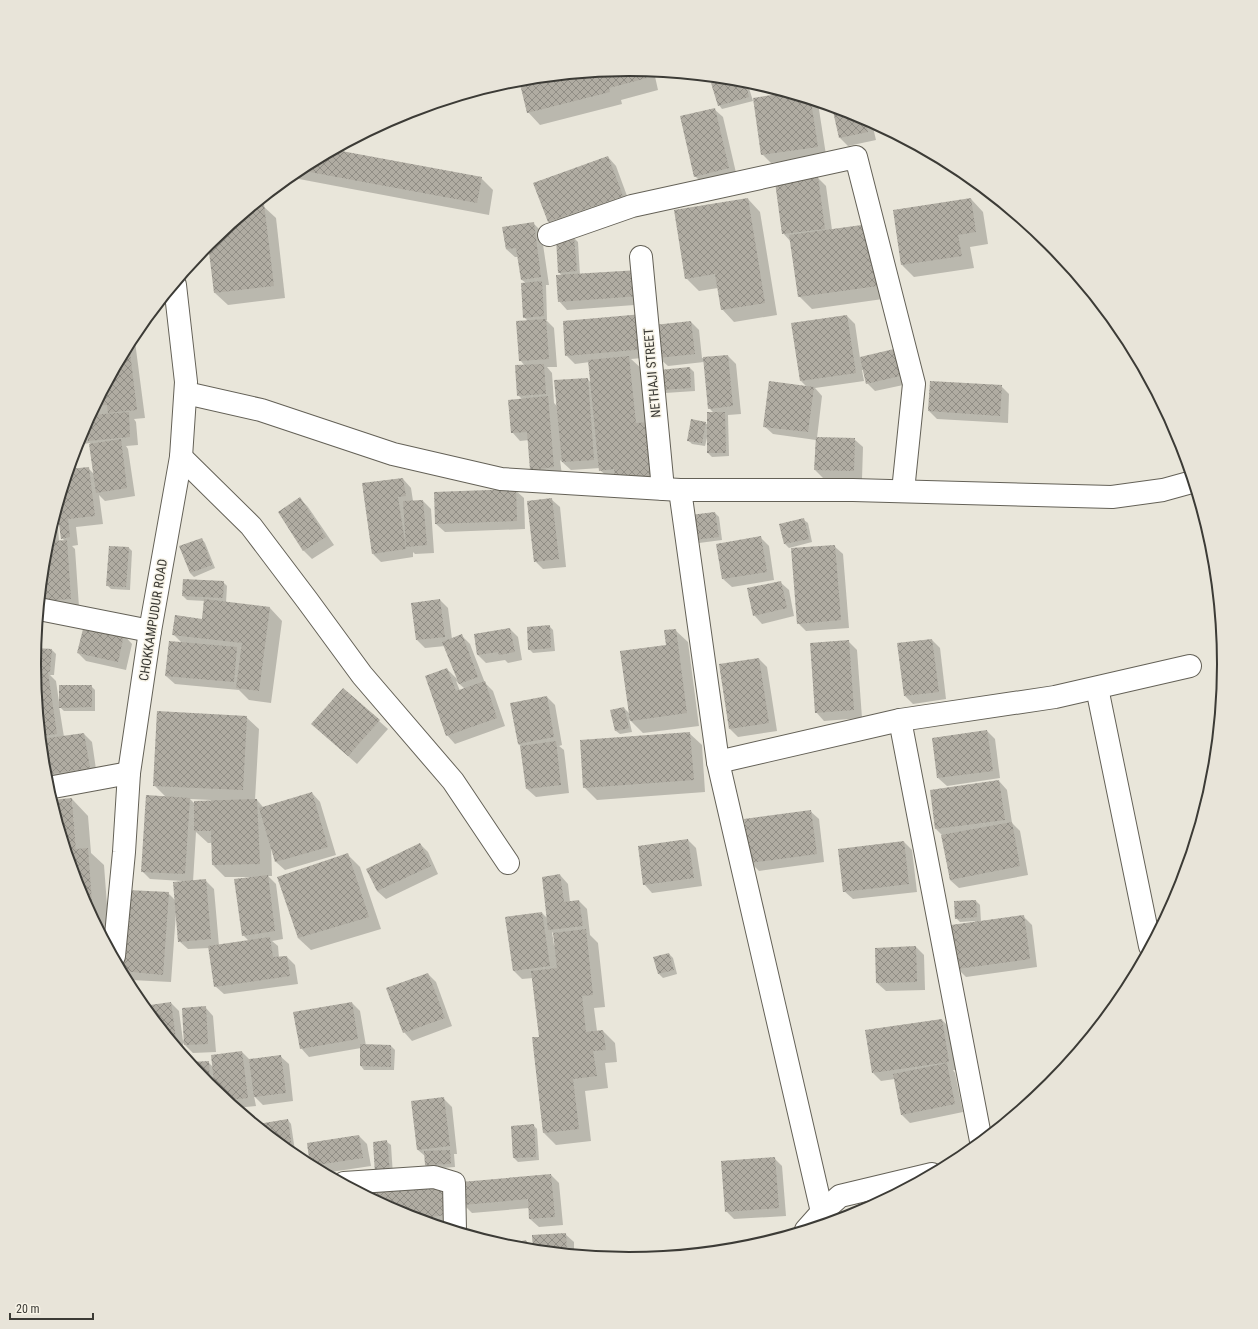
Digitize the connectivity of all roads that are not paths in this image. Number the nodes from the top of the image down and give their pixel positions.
1 (549, 235) dead end
2 (641, 257) dead end
3 (175, 292) edge
4 (186, 394) junction
5 (181, 458) junction
6 (1188, 483) edge
7 (671, 489) junction
8 (903, 492) junction
9 (44, 610) edge
10 (150, 631) junction
11 (1190, 666) dead end
12 (1097, 688) junction
13 (900, 720) junction
14 (718, 762) junction
15 (129, 773) junction
16 (54, 787) edge
17 (508, 863) dead end
18 (1149, 939) edge
19 (115, 948) edge
20 (980, 1136) edge
21 (916, 1178) edge
22 (351, 1183) edge
23 (821, 1218) edge
24 (455, 1225) edge

1 - 8 street
2 - 7 street, NETHAJI STREET
3 - 4 street, CHOKKAMPUDUR ROAD
4 - 5 street, CHOKKAMPUDUR ROAD
4 - 7 street
5 - 10 street, CHOKKAMPUDUR ROAD
5 - 17 street
6 - 8 street
7 - 8 street
7 - 14 street, NETHAJI STREET
9 - 10 street
10 - 15 street, CHOKKAMPUDUR ROAD
11 - 12 street
12 - 13 street
12 - 18 street
13 - 14 street
13 - 20 street
14 - 23 street, NETHAJI STREET
15 - 16 street
15 - 19 street, CHOKKAMPUDUR ROAD
21 - 23 street
22 - 24 street

